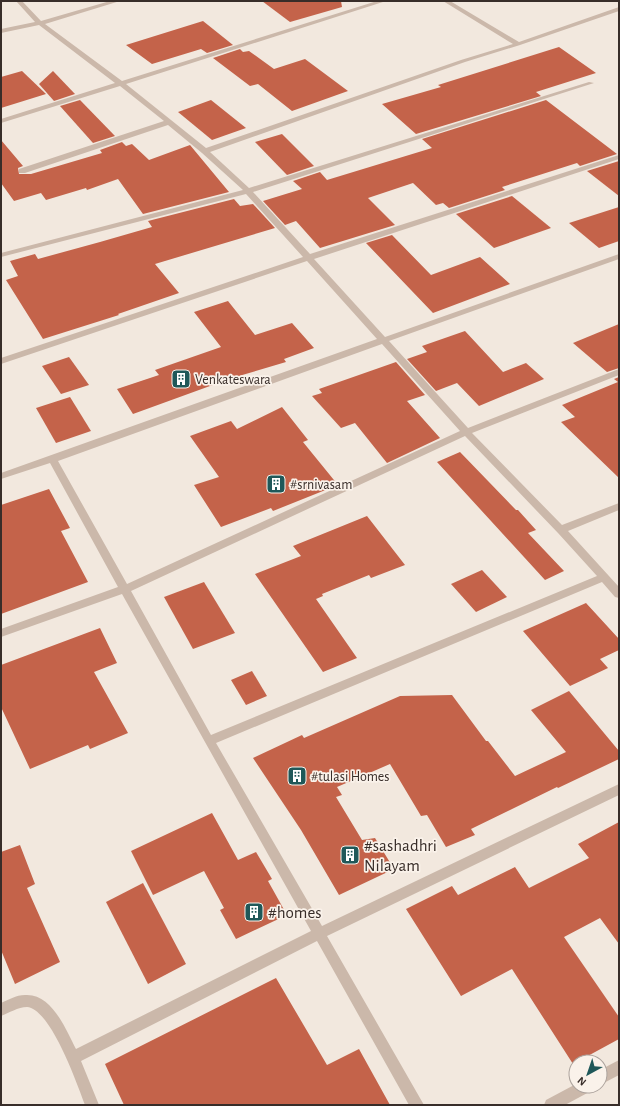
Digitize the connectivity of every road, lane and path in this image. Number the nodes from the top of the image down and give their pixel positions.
1 (18, 1) edge
2 (117, 1) edge
3 (383, 1) edge
4 (446, 1) edge
5 (619, 9) edge
6 (40, 23) junction
7 (1, 31) edge
8 (518, 44) junction
9 (120, 82) junction
10 (591, 83) dead end
11 (1, 121) edge
12 (169, 122) junction
13 (205, 151) junction
14 (619, 157) edge
15 (22, 171) dead end
16 (248, 191) junction
17 (1, 255) edge
18 (619, 256) edge
19 (307, 258) junction
20 (382, 340) junction
21 (1, 361) edge
22 (619, 372) edge
23 (466, 432) junction
24 (52, 459) junction
25 (1, 476) edge
26 (619, 506) edge
27 (561, 530) junction
28 (604, 577) junction
29 (125, 589) junction
30 (619, 594) edge
31 (1, 633) edge
32 (209, 741) junction
33 (619, 790) edge
34 (320, 933) junction
35 (1, 1010) edge
36 (73, 1058) junction
37 (619, 1068) edge
38 (608, 1074) edge
39 (571, 1094) edge
40 (92, 1105) edge
41 (417, 1105) edge
42 (551, 1105) edge

1 - 6 street
2 - 6 street
3 - 9 street
4 - 8 street
5 - 8 street
6 - 7 street
6 - 9 street
8 - 13 street
9 - 11 street
9 - 12 street
10 - 16 street
12 - 13 street
12 - 15 street
13 - 16 street
14 - 19 street
16 - 17 street
16 - 19 street
18 - 20 street
19 - 20 street
19 - 21 street
20 - 23 street
20 - 24 street
22 - 23 street
23 - 27 street
23 - 29 street
24 - 25 street
24 - 29 street
26 - 27 street
27 - 28 street
28 - 30 street
28 - 32 street
29 - 31 street
29 - 32 street
32 - 34 street
33 - 34 street
34 - 36 street
34 - 41 street
35 - 36 street
36 - 40 street
37 - 38 street
39 - 42 street

